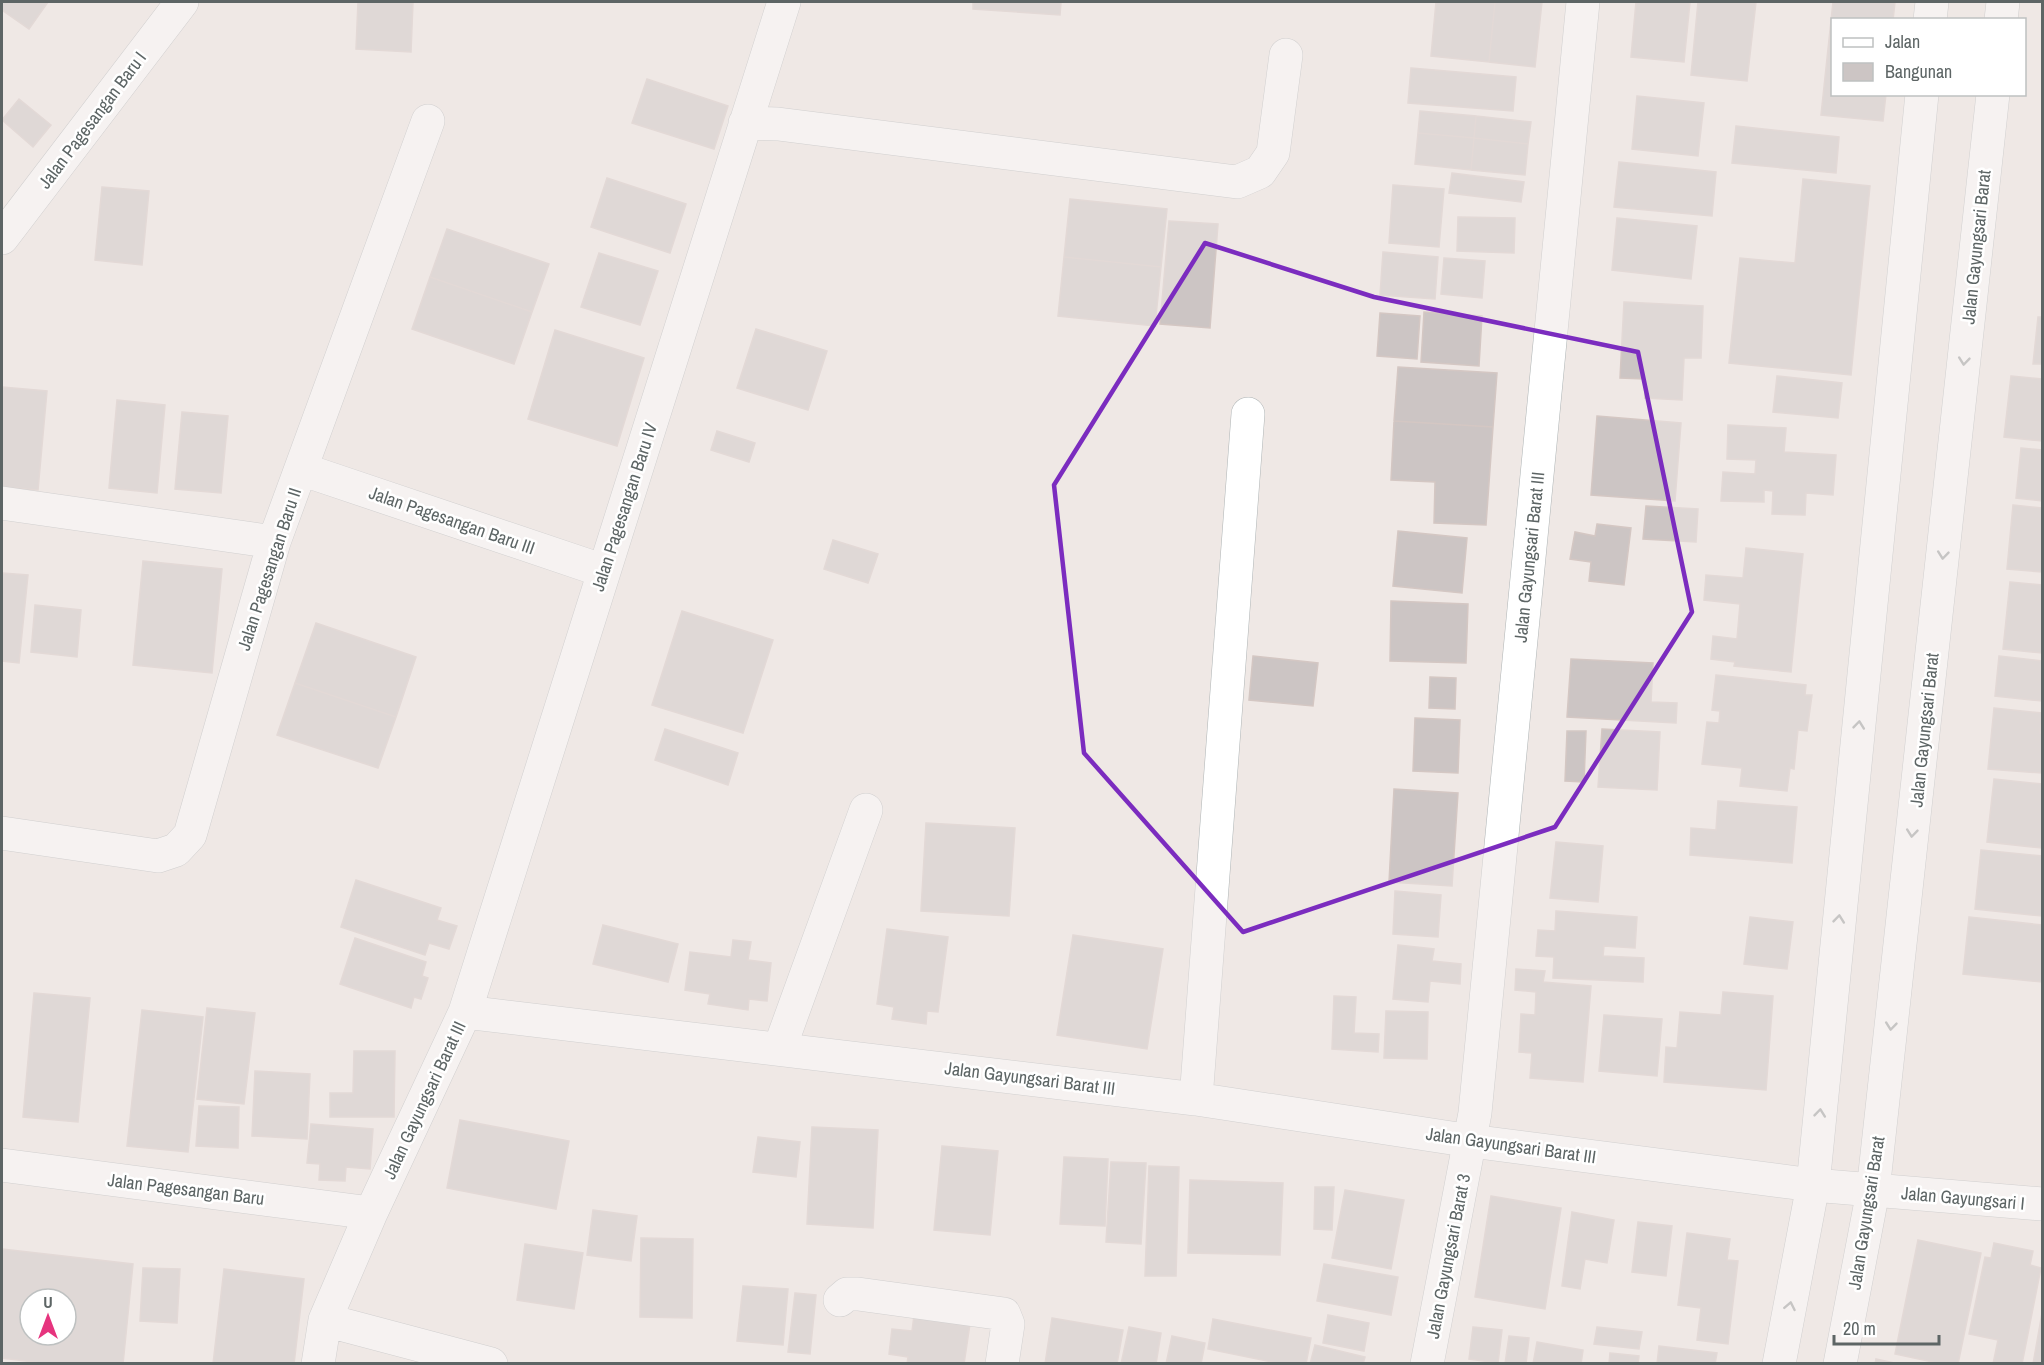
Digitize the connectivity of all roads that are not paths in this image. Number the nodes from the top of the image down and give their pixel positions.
1 (182, 2) edge
2 (784, 2) edge
3 (1583, 2) edge
4 (1932, 2) edge
5 (2003, 2) edge
6 (1930, 18) edge
7 (2001, 18) edge
8 (1286, 55) dead end
9 (1922, 96) edge
10 (1993, 96) edge
11 (428, 121) dead end
12 (745, 123) junction
13 (2, 238) edge
14 (1248, 414) dead end
15 (301, 469) junction
16 (2, 503) edge
17 (274, 542) junction
18 (604, 571) junction
19 (866, 810) dead end
20 (2, 833) edge
21 (465, 1012) junction
22 (780, 1047) junction
23 (1196, 1099) junction
24 (1473, 1127) junction
25 (2, 1166) edge
26 (1813, 1185) junction
27 (1873, 1191) junction
28 (2043, 1204) edge
29 (371, 1213) junction
30 (840, 1300) dead end
31 (325, 1320) junction
32 (483, 1363) edge
33 (318, 1364) edge
34 (1002, 1364) edge
35 (1427, 1364) edge
36 (1779, 1364) edge
37 (1840, 1364) edge

1 - 13 street, Jalan Pagesangan Baru I
2 - 12 street, Jalan Pagesangan Baru IV
3 - 24 street, Jalan Gayungsari Barat III
4 - 6 street
5 - 7 street
8 - 12 street
26 -> 9 street
10 -> 27 street, Jalan Gayungsari Barat
11 - 15 street, Jalan Pagesangan Baru II
12 - 18 street, Jalan Pagesangan Baru IV
14 - 23 street
15 - 17 street, Jalan Pagesangan Baru II
15 - 18 street, Jalan Pagesangan Baru III
16 - 17 street
17 - 20 street, Jalan Pagesangan Baru II
18 - 21 street, Jalan Pagesangan Baru IV
19 - 22 street
21 - 22 street, Jalan Gayungsari Barat III
21 - 29 street, Jalan Gayungsari Barat III
22 - 23 street, Jalan Gayungsari Barat III
23 - 24 street, Jalan Gayungsari Barat III
24 - 26 street, Jalan Gayungsari Barat III
24 - 35 street, Jalan Gayungsari Barat 3
25 - 29 street, Jalan Pagesangan Baru
26 - 27 street, Jalan Gayungsari I
36 -> 26 street
27 - 28 street, Jalan Gayungsari I
27 - 37 street, Jalan Gayungsari Barat
29 - 31 street, Jalan Gayungsari Barat III
30 - 34 street
31 - 32 street
31 - 33 street, Jalan Gayungsari Barat III

